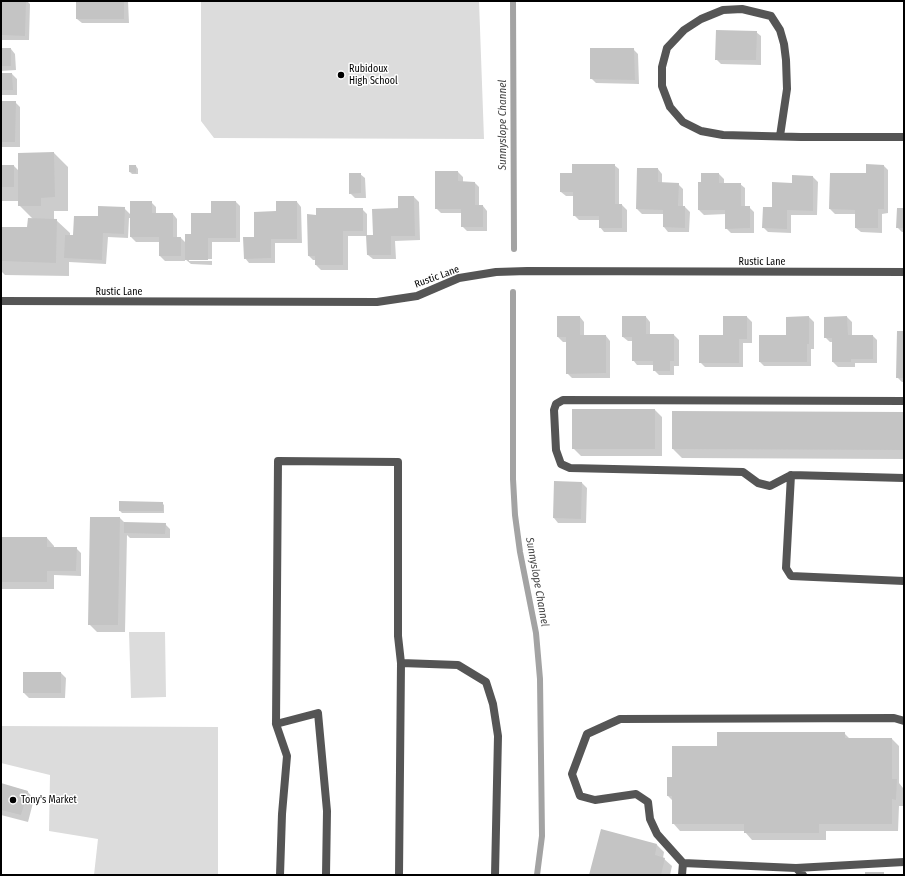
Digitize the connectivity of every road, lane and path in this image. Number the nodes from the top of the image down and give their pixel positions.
1 (780, 136) junction
2 (904, 137) edge
3 (904, 272) edge
4 (1, 302) edge
5 (904, 401) edge
6 (791, 475) junction
7 (904, 478) edge
8 (904, 581) edge
9 (401, 663) junction
10 (904, 720) edge
11 (276, 724) junction
12 (904, 862) edge
13 (683, 863) junction
14 (796, 868) junction
15 (280, 875) edge
16 (326, 875) edge
17 (399, 875) edge
18 (495, 875) edge
19 (682, 875) edge
20 (803, 875) edge

1 - 1 street
1 - 2 street
3 - 4 street, Rustic Lane
5 - 6 street
6 - 7 street
6 - 8 street
9 - 11 street
9 - 17 street
9 - 18 street
10 - 13 street
11 - 15 street
11 - 16 street
12 - 14 street
13 - 14 street
13 - 19 street
14 - 20 street

